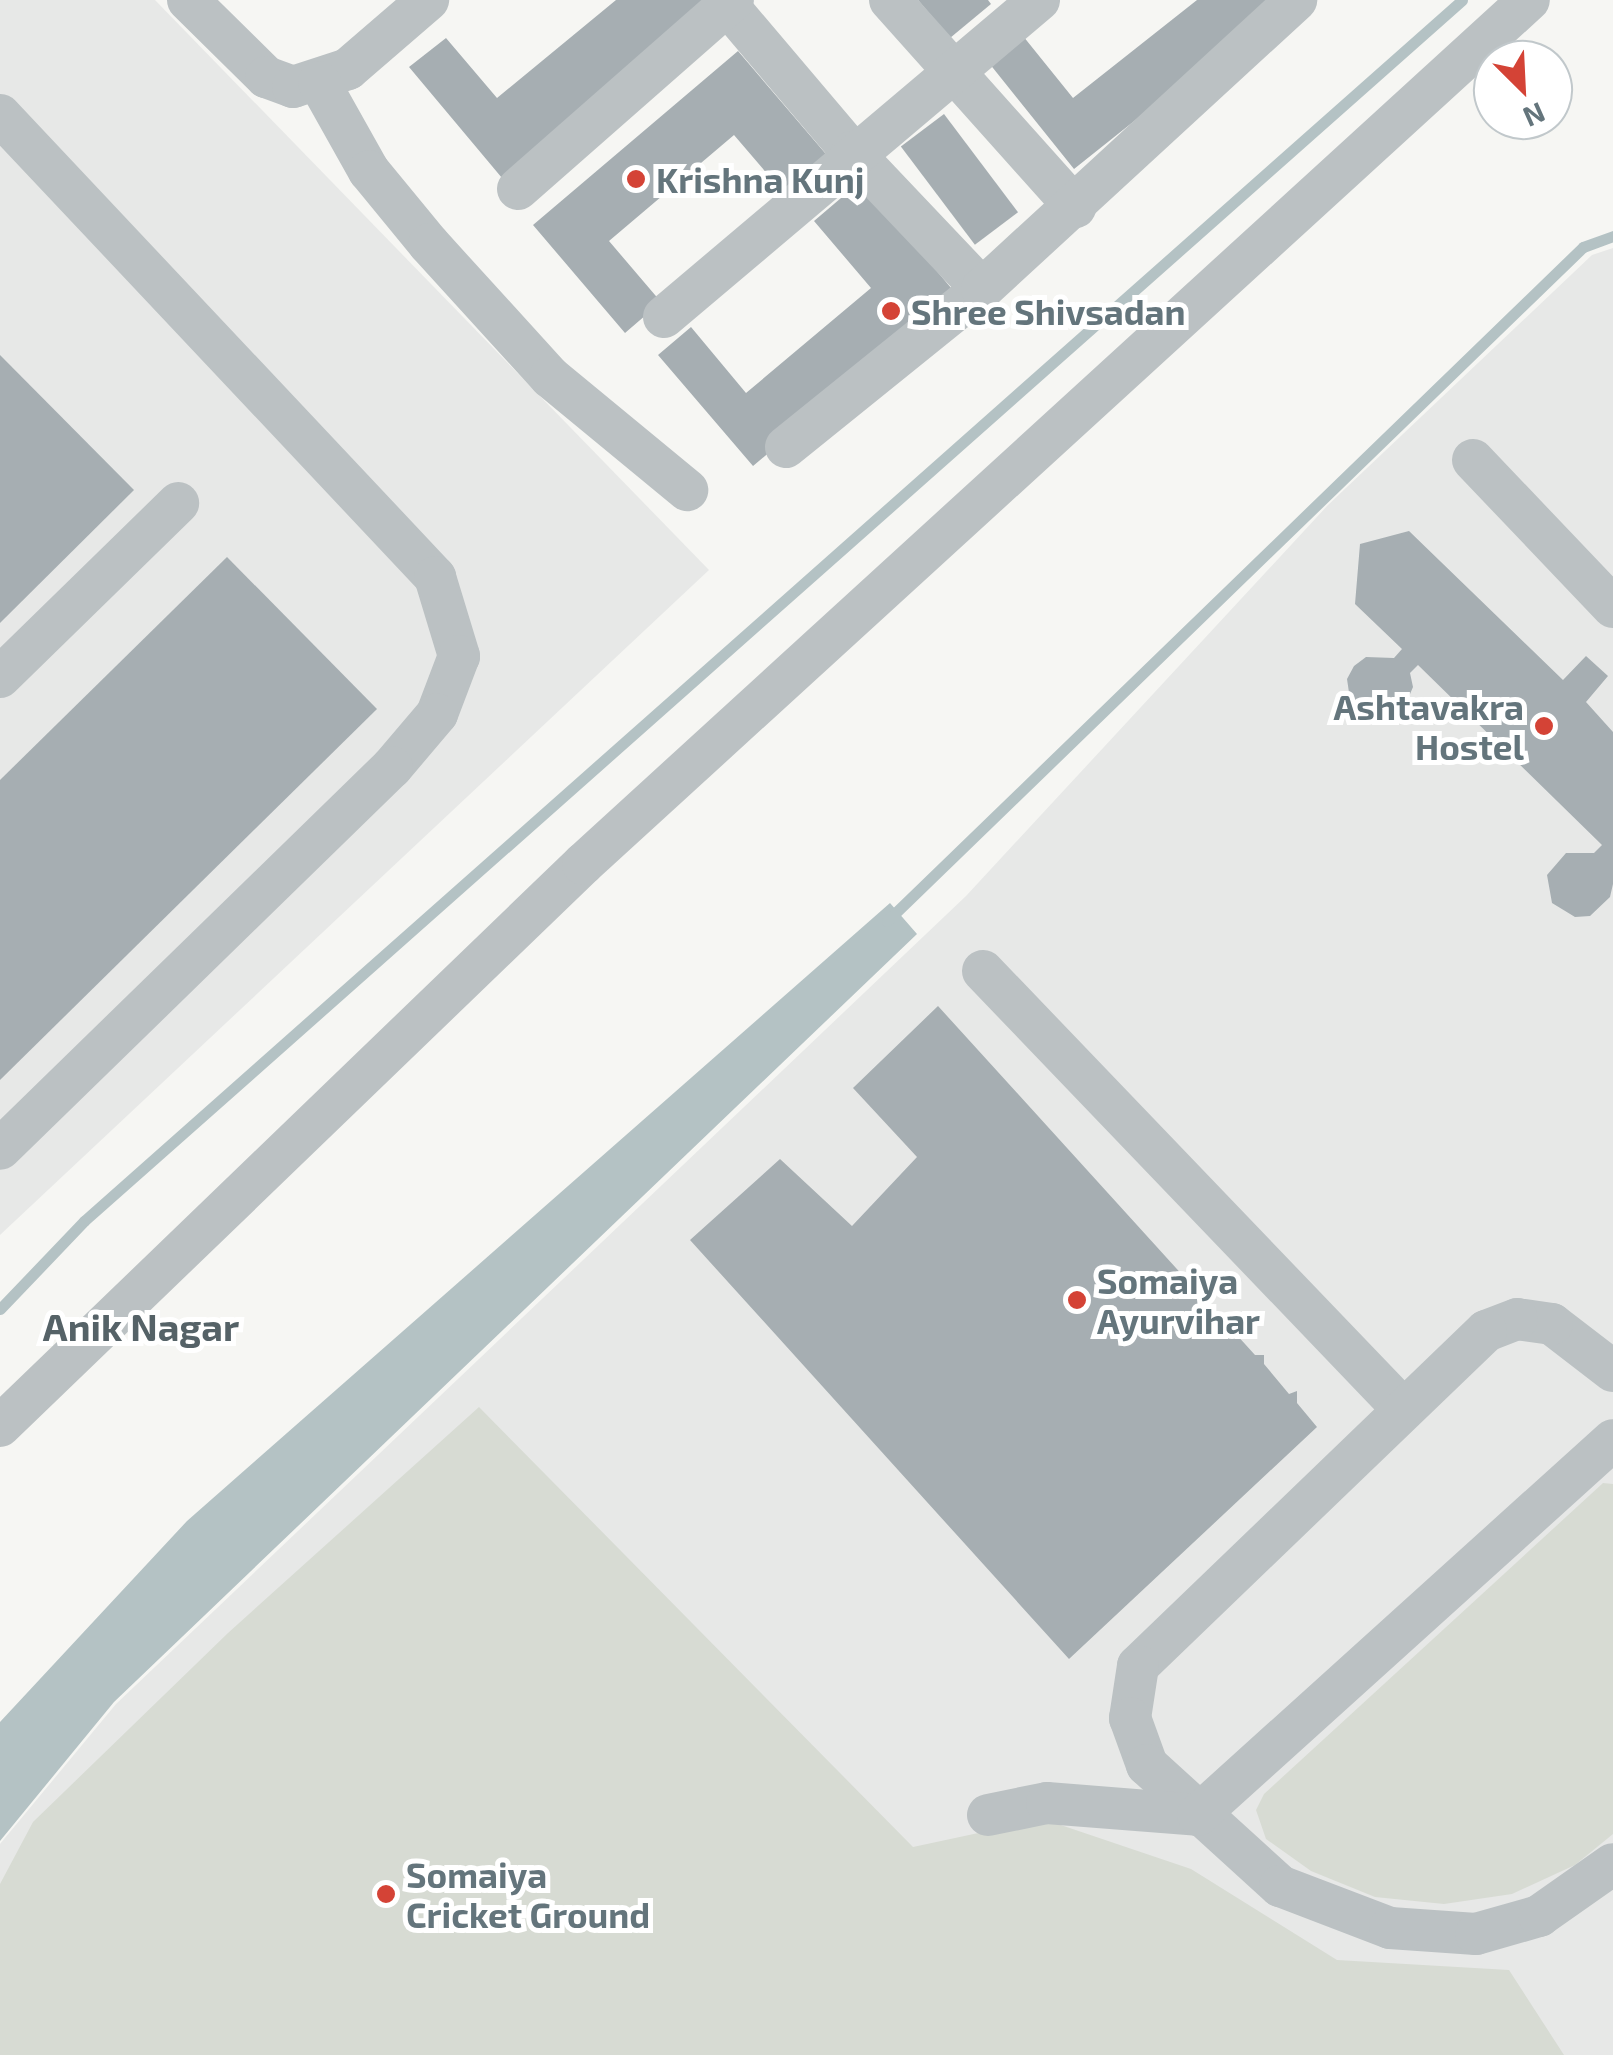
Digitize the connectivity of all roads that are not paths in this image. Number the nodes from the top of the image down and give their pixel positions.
1 (188, 0) edge
2 (428, 0) edge
3 (890, 0) edge
4 (1039, 0) edge
5 (1296, 0) edge
6 (1530, 0) edge
7 (728, 2) edge
8 (953, 68) junction
9 (319, 82) junction
10 (0, 115) edge
11 (852, 152) junction
12 (518, 189) dead end
13 (1075, 207) junction
14 (982, 289) junction
15 (664, 316) dead end
16 (786, 446) dead end
17 (1473, 460) dead end
18 (686, 490) dead end
19 (178, 503) dead end
20 (1613, 606) edge
21 (0, 676) edge
22 (983, 971) dead end
23 (0, 1149) edge
24 (1610, 1362) edge
25 (1404, 1409) junction
26 (0, 1426) edge
27 (1613, 1440) edge
28 (1198, 1814) junction
29 (988, 1815) dead end
30 (1613, 1866) edge

1 - 9 street
2 - 9 street
3 - 8 street
4 - 8 street
5 - 13 street
6 - 26 street
7 - 11 street
7 - 12 street
8 - 11 street
8 - 13 street
9 - 18 street
10 - 23 street
11 - 14 street
11 - 15 street
13 - 14 street
14 - 16 street
17 - 20 street
19 - 21 street
22 - 25 street
24 - 25 street
25 - 28 street
27 - 28 street
28 - 29 street
28 - 30 street

